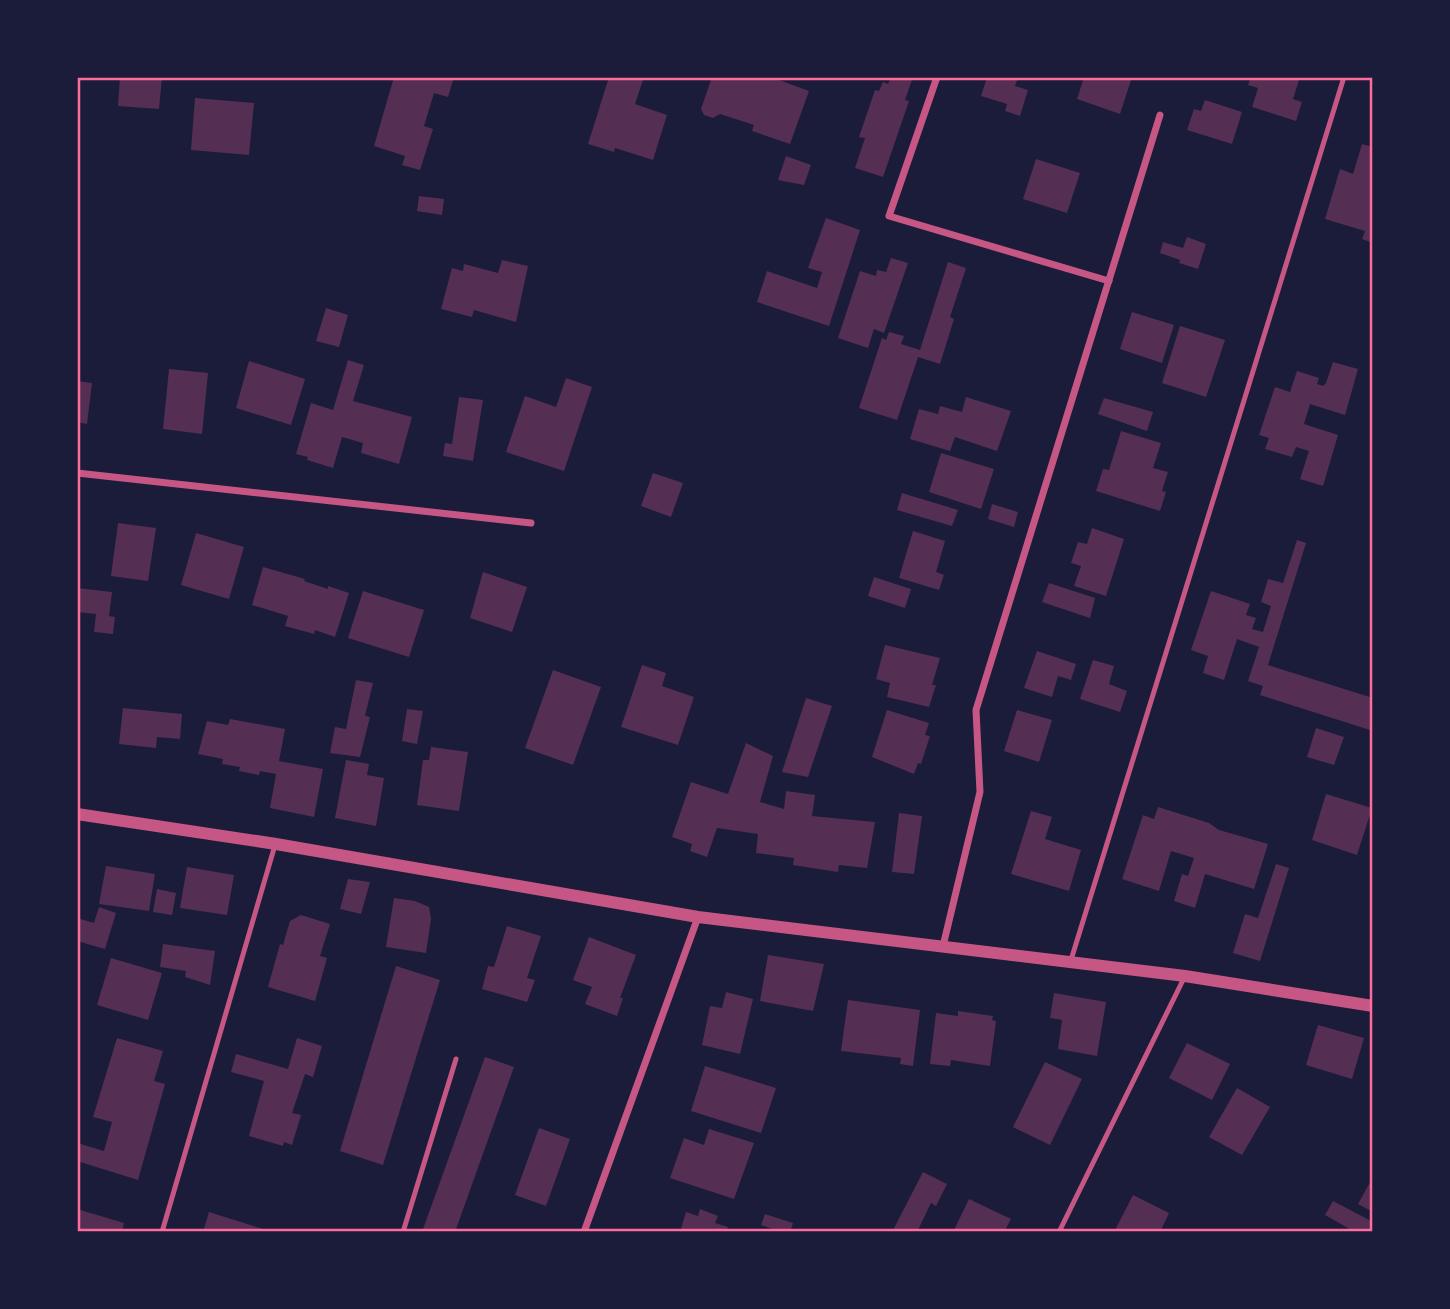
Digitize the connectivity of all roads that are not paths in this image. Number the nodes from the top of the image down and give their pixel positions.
1 (937, 77) edge
2 (1344, 77) edge
3 (1160, 115) dead end
4 (1109, 281) junction
5 (77, 473) edge
6 (531, 523) dead end
7 (77, 814) edge
8 (276, 844) junction
9 (698, 917) junction
10 (943, 946) junction
11 (1070, 963) junction
12 (1185, 976) junction
13 (1373, 1006) edge
14 (456, 1059) dead end
15 (162, 1232) edge
16 (403, 1232) edge
17 (584, 1232) edge
18 (1059, 1232) edge

1 - 4 street
2 - 11 lane
3 - 4 street
4 - 10 street
5 - 6 street
7 - 8 street
8 - 9 street
8 - 15 lane
9 - 10 street
9 - 17 street
10 - 11 street
11 - 12 street
12 - 13 street
12 - 18 lane
14 - 16 lane

